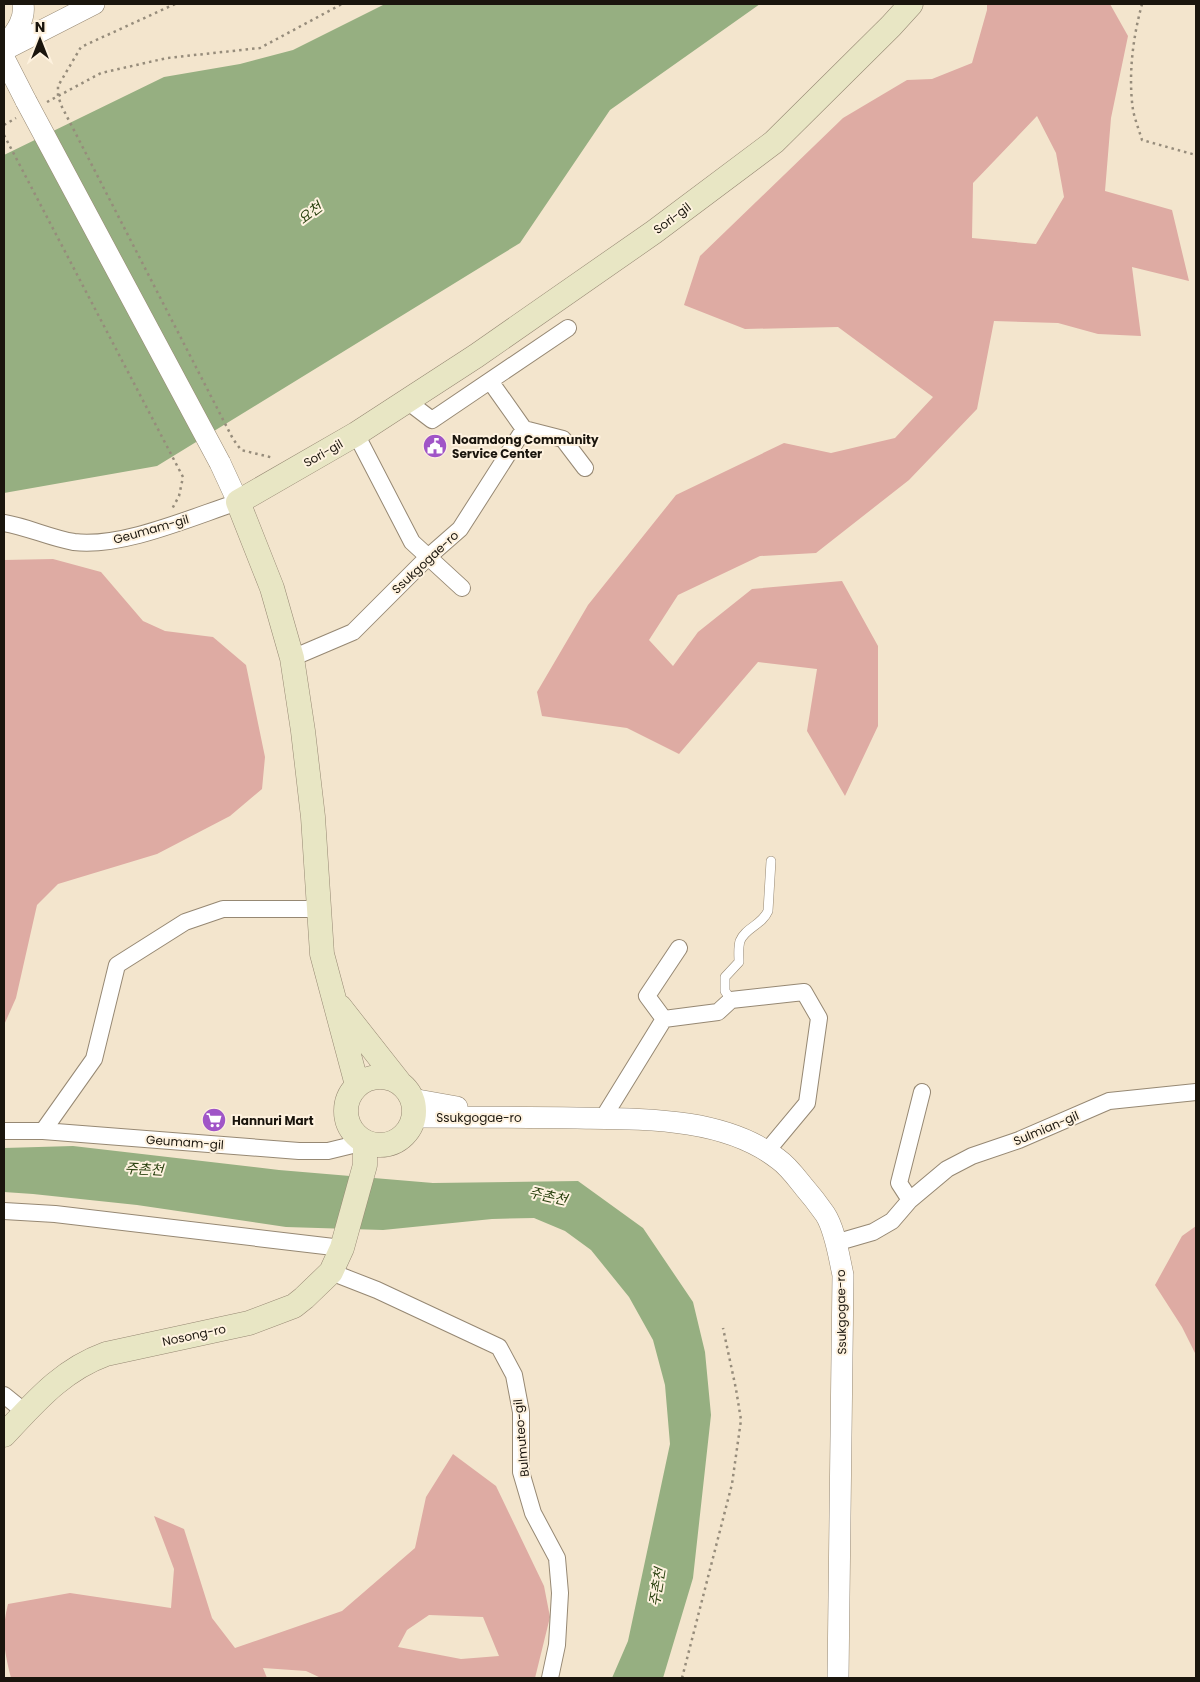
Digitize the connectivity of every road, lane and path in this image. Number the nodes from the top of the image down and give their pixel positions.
1 (22, 4) edge
2 (94, 4) edge
3 (175, 4) edge
4 (342, 4) edge
5 (911, 4) edge
6 (1142, 4) edge
7 (4, 48) edge
8 (4, 58) edge
9 (58, 96) junction
10 (29, 107) junction
11 (4, 125) edge
12 (4, 135) edge
13 (1196, 155) edge
14 (568, 328) dead end
15 (490, 381) junction
16 (407, 401) junction
17 (524, 429) junction
18 (356, 434) junction
19 (303, 465) junction
20 (586, 468) dead end
21 (238, 502) junction
22 (4, 523) edge
23 (161, 528) junction
24 (428, 557) junction
25 (462, 588) dead end
26 (292, 658) junction
27 (771, 860) dead end
28 (318, 909) junction
29 (679, 948) dead end
30 (333, 998) junction
31 (731, 1000) junction
32 (664, 1019) junction
33 (357, 1085) junction
34 (922, 1092) dead end
35 (1196, 1092) edge
36 (408, 1100) junction
37 (603, 1118) junction
38 (4, 1131) edge
39 (43, 1131) junction
40 (767, 1151) junction
41 (365, 1154) junction
42 (910, 1200) junction
43 (4, 1211) edge
44 (835, 1243) junction
45 (344, 1244) junction
46 (331, 1272) junction
47 (723, 1328) dead end
48 (4, 1395) edge
49 (26, 1412) junction
50 (4, 1435) edge
51 (550, 1678) edge
52 (682, 1678) edge
53 (838, 1678) edge

1 - 7 street
2 - 7 street
3 - 9 path
4 - 9 path
5 - 16 main road, Sori-gil
6 - 13 path
8 - 10 street
9 - 10 path
9 - 19 path
10 - 11 path
10 - 21 street, bridge
12 - 23 path
14 - 15 street
15 - 16 street
15 - 17 street
16 - 18 main road, Sori-gil
17 - 20 street
17 - 24 street, Ssukgogae-ro
18 - 19 main road, Sori-gil
18 - 24 street
19 - 21 main road, Sori-gil
21 - 23 street, Geumam-gil
21 - 26 main road
22 - 23 street, Geumam-gil
24 - 25 street
24 - 26 street, Ssukgogae-ro
26 - 28 main road
27 - 31 lane
28 - 30 main road
28 - 39 street
29 - 32 street
30 - 33 main road
30 - 36 main road
31 - 32 street
31 - 40 street
32 - 37 street
33 - 36 main road
33 - 41 main road
34 - 42 street
35 - 42 street, Sulmian-gil
36 - 37 street, Ssukgogae-ro
36 - 41 main road
37 - 40 street, Ssukgogae-ro
38 - 39 street, Geumam-gil
39 - 41 street, Geumam-gil
40 - 44 street, Ssukgogae-ro
41 - 45 main road, Nosong-ro
42 - 44 street, Sulmian-gil
43 - 45 street
44 - 53 street, Ssukgogae-ro
45 - 46 main road, Nosong-ro
46 - 49 main road, Nosong-ro
46 - 51 street, Bulmuteo-gil
47 - 52 path
48 - 49 street
49 - 50 main road, Nosong-ro

